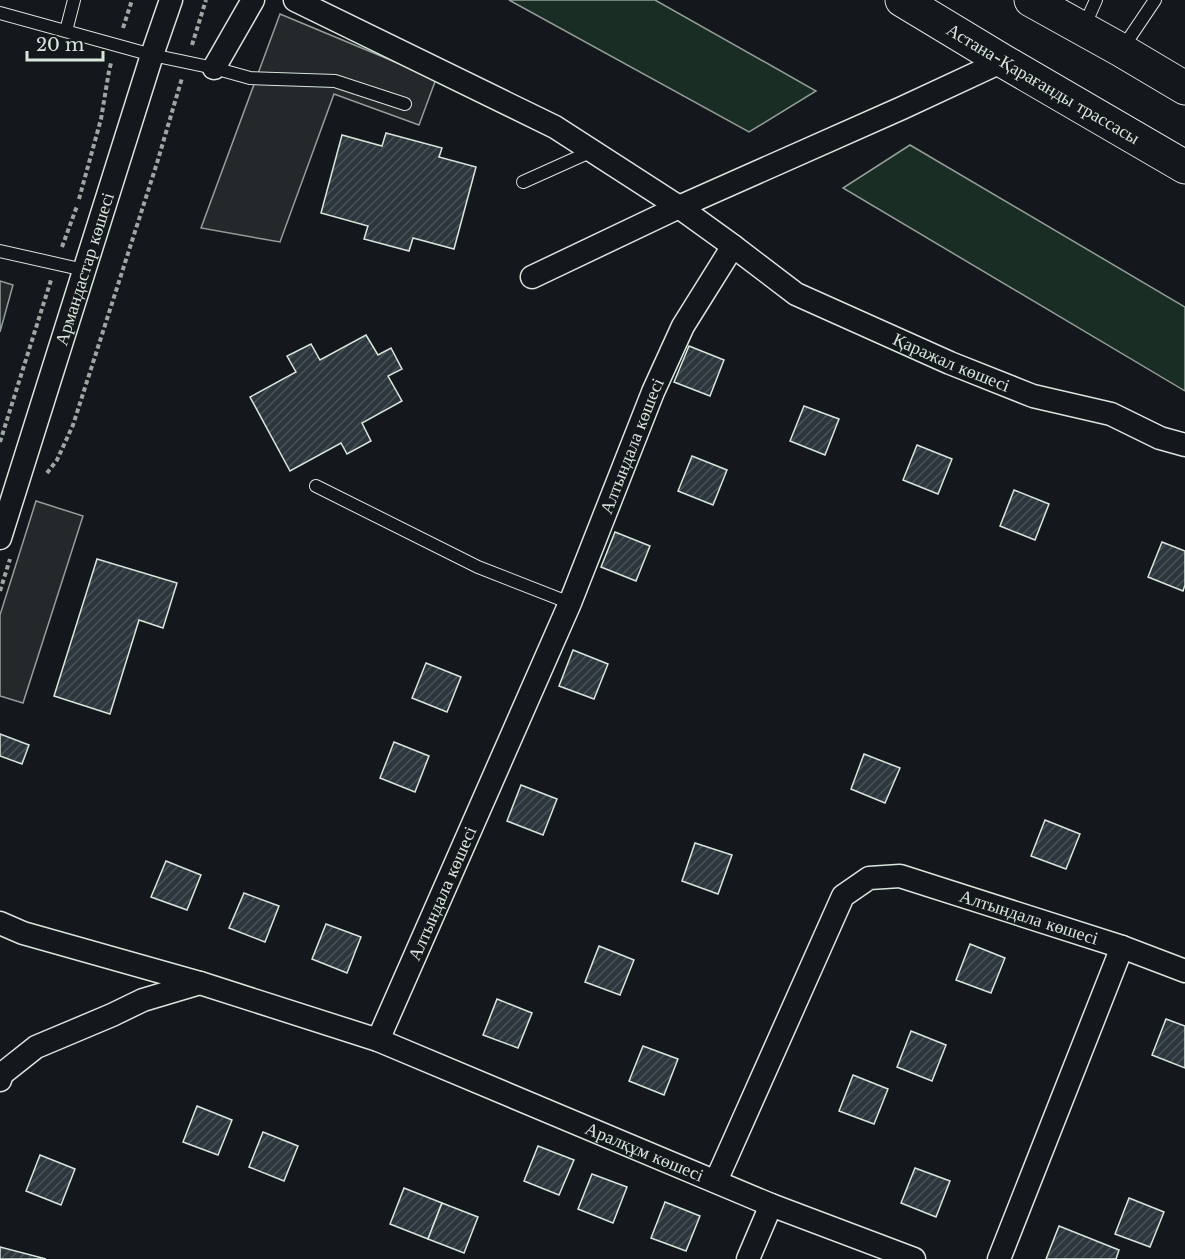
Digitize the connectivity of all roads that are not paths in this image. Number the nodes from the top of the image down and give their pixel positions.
1 (74, 0) edge
2 (171, 0) edge
3 (253, 0) edge
4 (295, 0) edge
5 (902, 0) edge
6 (1030, 0) edge
7 (1096, 0) edge
8 (1155, 0) edge
9 (0, 13) edge
10 (1082, 29) junction
11 (66, 31) junction
12 (1121, 50) junction
13 (152, 55) junction
14 (1003, 61) junction
15 (214, 68) junction
16 (1185, 88) edge
17 (405, 104) dead end
18 (592, 151) junction
19 (1185, 166) edge
20 (523, 182) dead end
21 (679, 207) junction
22 (733, 246) junction
23 (0, 251) edge
24 (84, 270) junction
25 (532, 277) dead end
26 (1185, 445) edge
27 (316, 486) dead end
28 (7, 543) edge
29 (570, 603) junction
30 (0, 923) edge
31 (1122, 947) junction
32 (1185, 971) edge
33 (200, 983) junction
34 (378, 1040) junction
35 (1, 1076) edge
36 (716, 1180) junction
37 (771, 1205) junction
38 (748, 1259) edge
39 (914, 1259) edge
40 (999, 1259) edge

1 - 11 lane
2 - 13 street, Армандастар көшесі
3 - 15 street
4 - 18 street
5 - 14 main road, Астана-Қарағанды трассасы
6 - 10 main road
7 - 10 lane
8 - 12 lane
9 - 11 lane
10 - 12 main road
11 - 13 lane
12 - 16 main road
13 - 15 lane
13 - 24 street, Армандастар көшесі
14 - 19 main road, Астана-Қарағанды трассасы
14 - 21 street
15 - 17 lane
18 - 20 lane
18 - 21 street
21 - 22 street
21 - 25 street
22 - 26 street, Қаражал көшесі
22 - 29 street, Алтындала көшесі
23 - 24 lane
24 - 28 street, Армандастар көшесі
27 - 29 lane
29 - 34 street, Алтындала көшесі
30 - 33 street, Аралқұм көшесі
31 - 32 street, Алтындала көшесі
31 - 36 street, Алтындала көшесі
31 - 40 street
33 - 34 street, Аралқұм көшесі
33 - 35 street
34 - 36 street, Аралқұм көшесі
36 - 37 street, Аралқұм көшесі
37 - 38 street
37 - 39 street, Аралқұм көшесі

